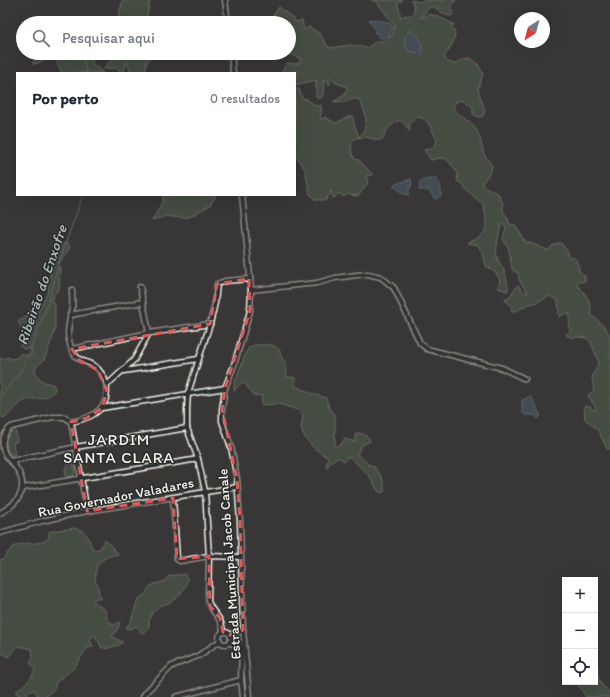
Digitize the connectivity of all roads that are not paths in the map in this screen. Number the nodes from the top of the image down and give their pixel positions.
1 (225, 0) edge
2 (227, 16) edge
3 (231, 60) edge
4 (232, 72) edge
5 (242, 196) edge
6 (250, 279) junction
7 (140, 287) dead end
8 (72, 290) dead end
9 (251, 290) junction
10 (143, 302) junction
11 (70, 315) junction
12 (210, 324) junction
13 (149, 333) junction
14 (72, 349) junction
15 (198, 359) junction
16 (134, 360) junction
17 (140, 368) junction
18 (124, 371) junction
19 (525, 379) dead end
20 (107, 385) junction
21 (225, 388) junction
22 (188, 394) junction
23 (102, 408) junction
24 (71, 422) junction
25 (187, 428) junction
26 (76, 448) junction
27 (198, 459) junction
28 (11, 461) junction
29 (82, 478) junction
30 (237, 487) junction
31 (23, 488) junction
32 (205, 491) junction
33 (173, 498) junction
34 (87, 511) junction
35 (0, 513) edge
36 (0, 533) edge
37 (209, 556) junction
38 (240, 557) junction
39 (243, 630) junction
40 (223, 632) junction
41 (230, 635) junction
42 (220, 642) junction
43 (229, 643) junction
44 (242, 648) junction
45 (241, 680) junction
46 (139, 697) edge
47 (144, 697) edge
48 (176, 697) edge
49 (243, 697) edge
50 (249, 697) edge

1 - 2 street
3 - 4 street
5 - 6 street, Estrada Municipal Jacob Canale
6 - 9 street, Estrada Municipal Jacob Canale
6 - 12 street
7 - 10 street
8 - 11 street
9 - 19 street
9 - 21 street, Estrada Municipal Jacob Canale
10 - 11 street
10 - 13 street
11 - 14 street
12 - 13 street
12 - 15 street
13 - 14 street
13 - 16 street
14 - 20 street
15 - 17 street
15 - 22 street
16 - 17 street
16 - 18 street
17 - 18 street
18 - 20 street
20 - 23 street
21 - 22 street
21 - 30 street, Estrada Municipal Jacob Canale
22 - 23 street
22 - 25 street
23 - 24 street
24 - 26 street
24 - 28 street
25 - 26 street
25 - 27 street
26 - 28 street
26 - 29 street
27 - 29 street
27 - 32 street
28 - 31 street
29 - 31 street
29 - 34 street
30 - 32 street, Rua Governador Valadares
30 - 38 street, Estrada Municipal Jacob Canale
31 - 35 street
32 - 33 street, Rua Governador Valadares
32 - 37 street
33 - 34 street, Rua Governador Valadares
33 - 37 street
34 - 36 street, Rua Governador Valadares
37 - 38 street
37 - 40 street
38 - 39 street, Estrada Municipal Jacob Canale
39 - 41 street
39 - 44 street
39 - 50 street, Estrada Municipal Jacob Canale
40 - 41 street
40 - 42 street
41 - 43 street
42 - 43 street
42 - 47 street
43 - 44 street
44 - 45 street
45 - 48 street
45 - 49 street
46 - 47 street

